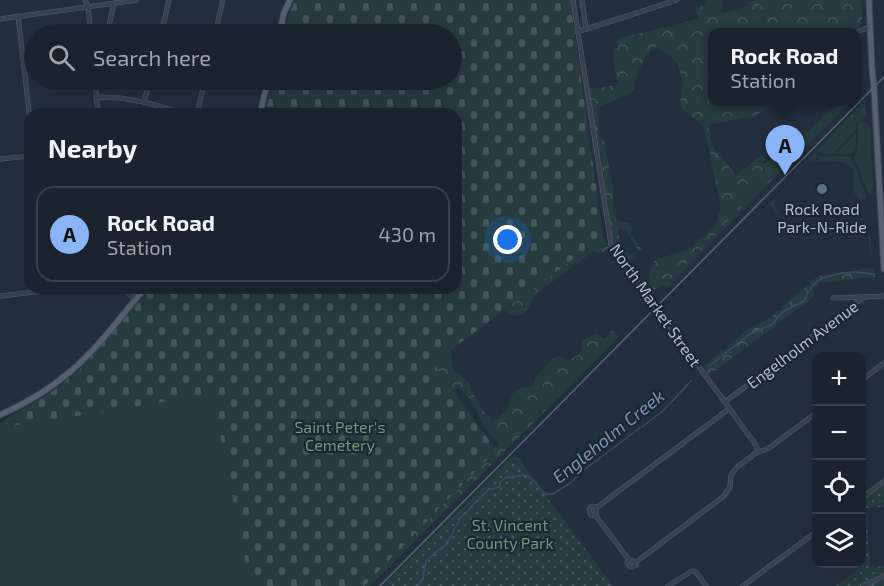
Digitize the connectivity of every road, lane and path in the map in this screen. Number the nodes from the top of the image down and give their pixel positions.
1 (85, 0) edge
2 (137, 0) edge
3 (169, 0) edge
4 (223, 0) edge
5 (290, 0) edge
6 (573, 0) edge
7 (582, 0) edge
8 (677, 0) edge
9 (868, 0) edge
10 (114, 3) junction
11 (88, 7) junction
12 (18, 16) junction
13 (0, 19) edge
14 (90, 24) edge
15 (109, 24) edge
16 (163, 24) edge
17 (217, 24) edge
18 (281, 24) edge
19 (870, 27) junction
20 (586, 29) junction
21 (861, 30) edge
22 (577, 32) junction
23 (24, 68) edge
24 (27, 90) edge
25 (96, 90) edge
26 (147, 90) edge
27 (203, 90) edge
28 (266, 90) edge
29 (96, 98) junction
30 (144, 102) junction
31 (29, 108) edge
32 (97, 108) edge
33 (164, 108) edge
34 (198, 108) edge
35 (261, 108) edge
36 (24, 157) edge
37 (0, 159) edge
38 (882, 190) edge
39 (882, 208) edge
40 (884, 269) edge
41 (24, 292) edge
42 (129, 294) edge
43 (140, 294) edge
44 (0, 296) edge
45 (884, 296) edge
46 (864, 297) junction
47 (832, 298) dead end
48 (135, 299) junction
49 (884, 363) edge
50 (866, 376) edge
51 (725, 402) junction
52 (729, 408) junction
53 (0, 415) edge
54 (812, 416) edge
55 (759, 451) junction
56 (884, 481) edge
57 (866, 494) edge
58 (812, 534) edge
59 (884, 576) edge
60 (668, 586) edge
61 (706, 586) edge
62 (743, 586) edge
63 (863, 586) edge

1 - 11 street
2 - 10 street
3 - 16 street
4 - 17 street
5 - 18 main road
6 - 22 street, North Market Street
7 - 20 street
8 - 20 street
9 - 19 main road
10 - 11 street
10 - 15 street
11 - 12 street
11 - 14 street
12 - 13 street
12 - 23 street
19 - 21 street
19 - 38 main road, bridge
20 - 22 street
22 - 51 street, North Market Street
24 - 31 street
25 - 29 street
26 - 30 street
27 - 34 street
28 - 35 main road
29 - 30 street
29 - 32 street
30 - 33 street
36 - 37 street
38 - 39 main road
39 - 40 main road
41 - 44 street
42 - 48 street
43 - 48 main road
45 - 46 street, Engelholm Avenue
46 - 47 street
46 - 51 street, Engelholm Avenue
48 - 53 main road
49 - 50 street
51 - 52 street, North Market Street
52 - 55 street, North Market Street
52 - 55 street
54 - 55 street
56 - 57 street
58 - 62 street
59 - 63 street
60 - 61 street

